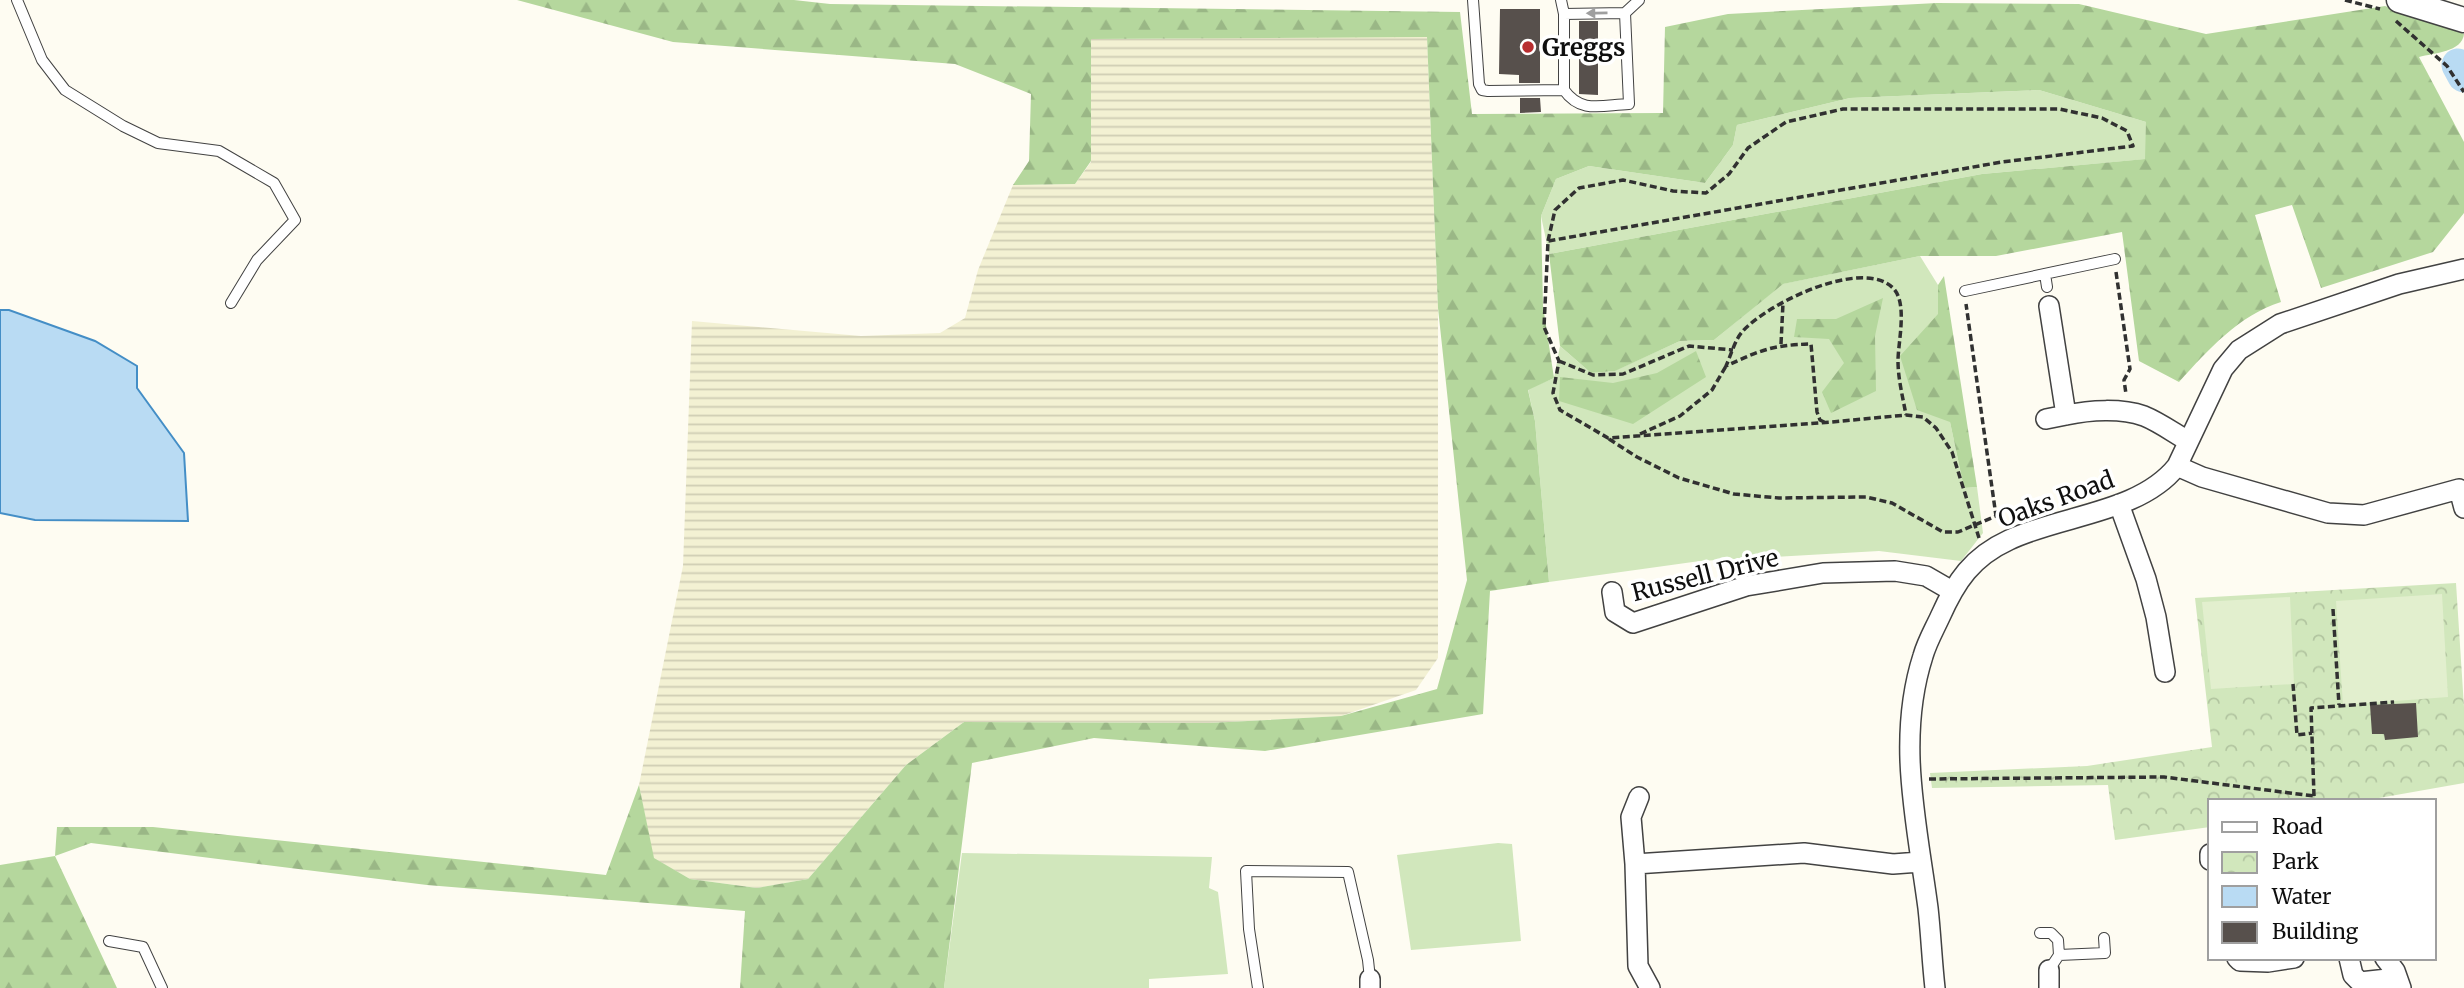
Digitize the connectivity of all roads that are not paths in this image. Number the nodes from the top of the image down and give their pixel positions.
1 (17, 0) edge
2 (1474, 0) edge
3 (1561, 0) edge
4 (1639, 0) edge
5 (2395, 9) edge
6 (1625, 13) junction
7 (1564, 14) junction
8 (2464, 20) edge
9 (1564, 90) junction
10 (2115, 259) road end
11 (2464, 269) edge
12 (2045, 274) junction
13 (1965, 291) road end
14 (2048, 297) joint
15 (231, 303) dead end
16 (2066, 415) junction
17 (2046, 419) dead end
18 (2188, 442) junction
19 (2177, 466) junction
20 (2461, 488) edge
21 (2119, 503) junction
22 (2464, 508) edge
23 (1952, 591) junction
24 (1612, 592) dead end
25 (2165, 672) dead end
26 (1639, 797) dead end
27 (1920, 862) junction
28 (1635, 864) junction
29 (2040, 933) dead end
30 (2104, 938) dead end
31 (109, 942) dead end
32 (2239, 960) edge
33 (2281, 960) edge
34 (2349, 960) edge
35 (2387, 960) edge
36 (2052, 971) edge
37 (2399, 983) edge
38 (1370, 984) edge
39 (162, 988) edge
40 (1258, 988) edge
41 (1650, 988) edge
42 (1935, 988) edge

1 - 15 lane
2 - 9 lane
3 - 7 lane
4 - 6 lane
5 - 8 street
6 -> 7 lane
6 - 9 lane
7 - 9 lane
10 - 12 lane
11 - 18 street, Oaks Road
12 - 13 lane
12 - 14 lane
14 - 16 street
16 - 17 street
16 - 18 street
18 - 19 street, Oaks Road
19 - 20 street
19 - 21 street, Oaks Road
20 - 22 street
21 - 23 street, Oaks Road
21 - 25 street
23 - 24 street, Russell Drive
23 - 27 street, Oaks Road
26 - 28 street
27 - 28 street
27 - 42 street, Oaks Road
28 - 41 street
29 - 36 lane
30 - 36 lane
31 - 39 lane
32 - 33 street
34 - 37 street
35 - 37 street
38 - 40 lane

